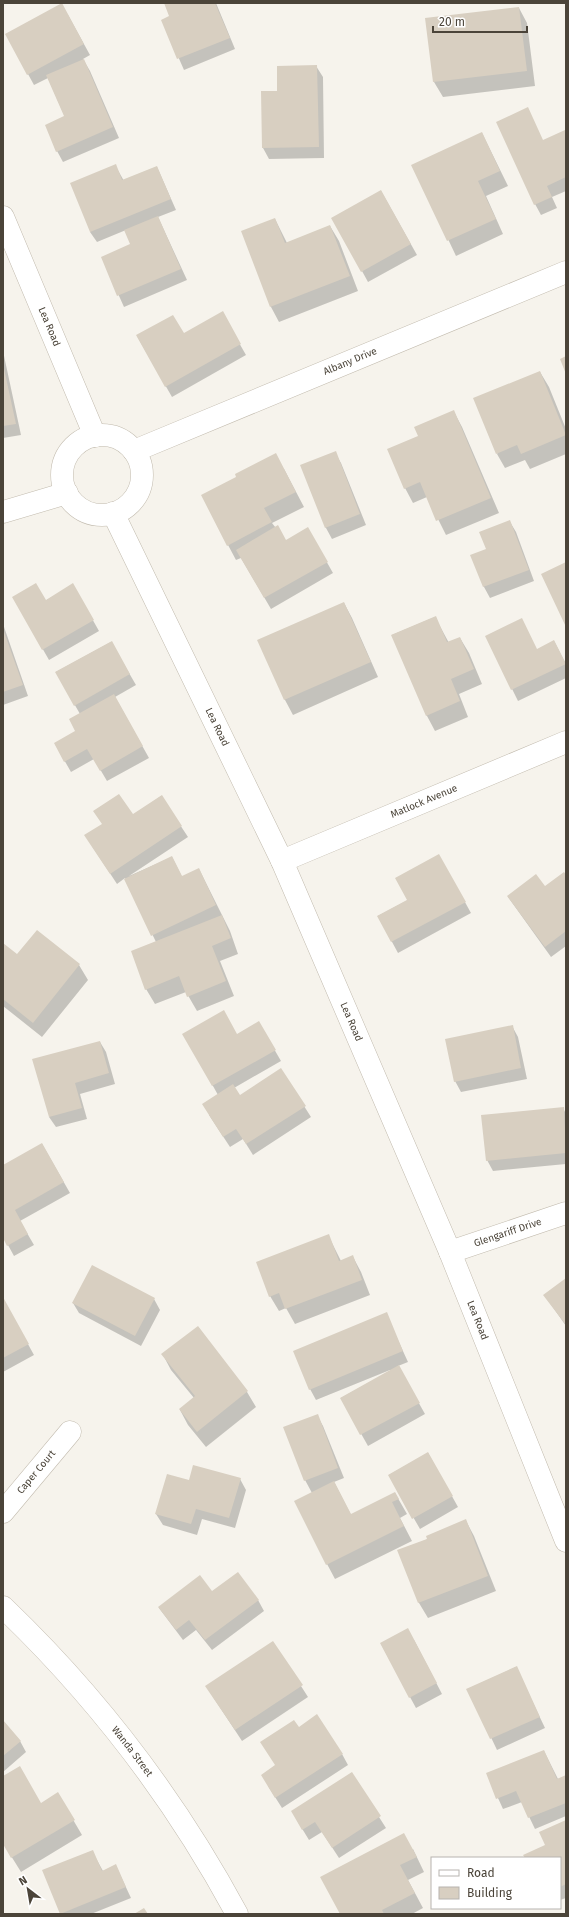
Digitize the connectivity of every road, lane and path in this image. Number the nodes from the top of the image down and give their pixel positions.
1 (3, 217) edge
2 (566, 272) edge
3 (95, 436) junction
4 (134, 451) junction
5 (66, 493) junction
6 (3, 512) edge
7 (113, 514) junction
8 (566, 742) edge
9 (282, 861) junction
10 (566, 1213) edge
11 (450, 1252) junction
12 (70, 1432) dead end
13 (3, 1512) edge
14 (566, 1541) edge
15 (3, 1607) edge
16 (237, 1914) edge

1 - 3 street, Lea Road
2 - 4 street, Albany Drive
3 - 4 street
3 - 5 street
4 - 7 street
5 - 6 street
5 - 7 street
7 - 9 street, Lea Road
8 - 9 street, Matlock Avenue
9 - 11 street, Lea Road
10 - 11 street, Glengariff Drive
11 - 14 street, Lea Road
12 - 13 street, Caper Court
15 - 16 street, Wanda Street

